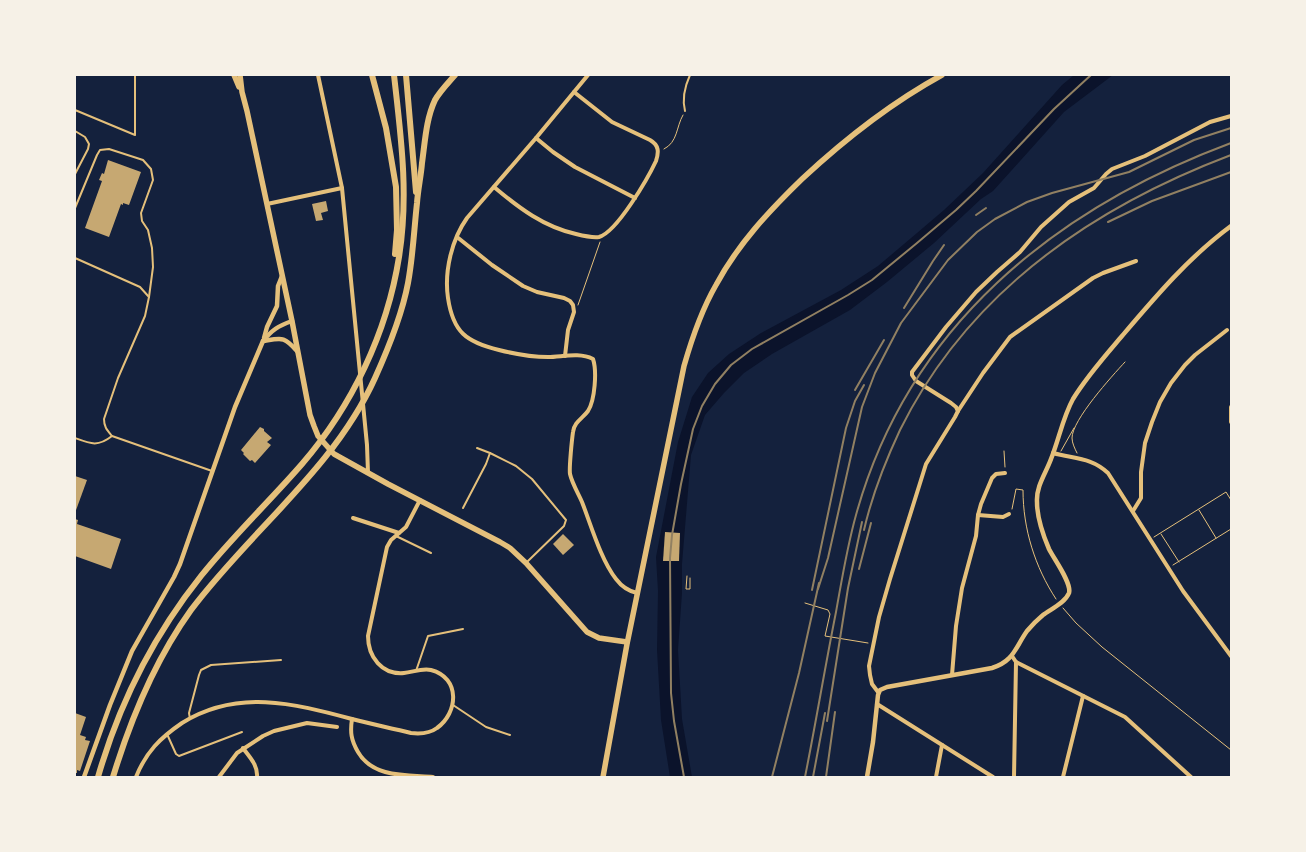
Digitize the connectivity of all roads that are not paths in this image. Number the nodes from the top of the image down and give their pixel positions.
1 (134, 75) edge
2 (234, 75) edge
3 (240, 75) edge
4 (318, 75) edge
5 (372, 75) edge
6 (394, 75) edge
7 (406, 75) edge
8 (455, 75) edge
9 (588, 75) edge
10 (690, 75) edge
11 (942, 75) edge
12 (242, 92) junction
13 (574, 92) junction
14 (75, 110) edge
15 (685, 110) road end
16 (1231, 116) edge
17 (75, 131) edge
18 (536, 138) junction
19 (75, 174) edge
20 (494, 187) junction
21 (342, 188) junction
22 (636, 198) junction
23 (417, 203) junction
24 (267, 204) junction
25 (75, 208) edge
26 (1231, 226) edge
27 (457, 237) junction
28 (75, 258) edge
29 (1136, 261) dead end
30 (282, 275) junction
31 (149, 297) junction
32 (389, 302) junction
33 (292, 321) junction
34 (1227, 330) dead end
35 (263, 341) junction
36 (298, 352) junction
37 (566, 356) junction
38 (1231, 407) edge
39 (958, 411) junction
40 (1231, 422) edge
41 (112, 436) junction
42 (75, 438) edge
43 (477, 448) dead end
44 (490, 453) junction
45 (1053, 454) junction
46 (212, 471) junction
47 (368, 473) junction
48 (1005, 473) road end
49 (420, 500) junction
50 (463, 508) dead end
51 (1133, 512) junction
52 (1009, 514) road end
53 (978, 515) junction
54 (353, 518) dead end
55 (398, 534) junction
56 (431, 553) dead end
57 (526, 563) junction
58 (637, 593) junction
59 (463, 629) dead end
60 (627, 642) junction
61 (1012, 656) junction
62 (1231, 656) edge
63 (281, 660) dead end
64 (1016, 662) junction
65 (416, 671) junction
66 (952, 675) junction
67 (878, 692) junction
68 (1083, 696) junction
69 (877, 704) junction
70 (453, 705) junction
71 (352, 718) junction
72 (190, 719) junction
73 (338, 727) dead end
74 (242, 732) dead end
75 (167, 734) junction
76 (510, 735) dead end
77 (942, 745) junction
78 (243, 748) junction
79 (84, 777) edge
80 (98, 777) edge
81 (113, 777) edge
82 (136, 777) edge
83 (219, 777) edge
84 (257, 777) edge
85 (433, 777) edge
86 (603, 777) edge
87 (867, 777) edge
88 (936, 777) edge
89 (994, 777) edge
90 (1014, 777) edge
91 (1063, 777) edge
92 (1191, 777) edge

1 - 14 lane
2 - 12 main road
3 - 12 main road
4 - 21 street
5 - 32 highway
6 - 32 highway
7 - 23 highway
8 - 23 highway
9 - 13 street
10 - 15 lane
11 - 58 main road
12 - 24 main road
13 - 18 street
13 - 22 street
16 - 39 street
17 - 19 lane
18 - 20 street
18 - 22 street
20 - 22 street
20 - 27 street
21 - 24 street
21 - 47 street
23 - 81 highway
24 - 30 main road
25 - 31 lane
26 - 45 street
27 - 37 street
27 - 37 street
28 - 31 lane
29 - 39 street
30 - 33 main road
30 - 35 street
31 - 41 lane
32 - 80 highway
33 - 35 street
33 - 36 main road
34 - 51 street
35 - 36 street
35 - 46 street
36 - 47 main road
37 - 58 street
38 - 40 street
39 - 67 street
41 - 42 lane
41 - 46 lane
43 - 44 lane
44 - 50 lane
44 - 57 lane
45 - 51 street
45 - 61 street
46 - 79 street
47 - 49 main road
48 - 53 street
49 - 55 street
49 - 57 main road
51 - 62 street
52 - 53 street
53 - 66 street
54 - 55 street
55 - 56 lane
55 - 65 street
57 - 60 main road
58 - 60 main road
59 - 65 lane
60 - 86 main road
61 - 64 street
61 - 66 street
63 - 72 lane
64 - 68 street
64 - 90 street
65 - 70 street
66 - 67 street
67 - 69 street
68 - 91 street
68 - 92 street
69 - 77 street
69 - 87 street
70 - 71 street
70 - 76 lane
71 - 72 street
71 - 85 street
72 - 75 street
73 - 78 street
74 - 75 lane
75 - 82 street
77 - 88 street
77 - 89 street
78 - 83 street
78 - 84 street

